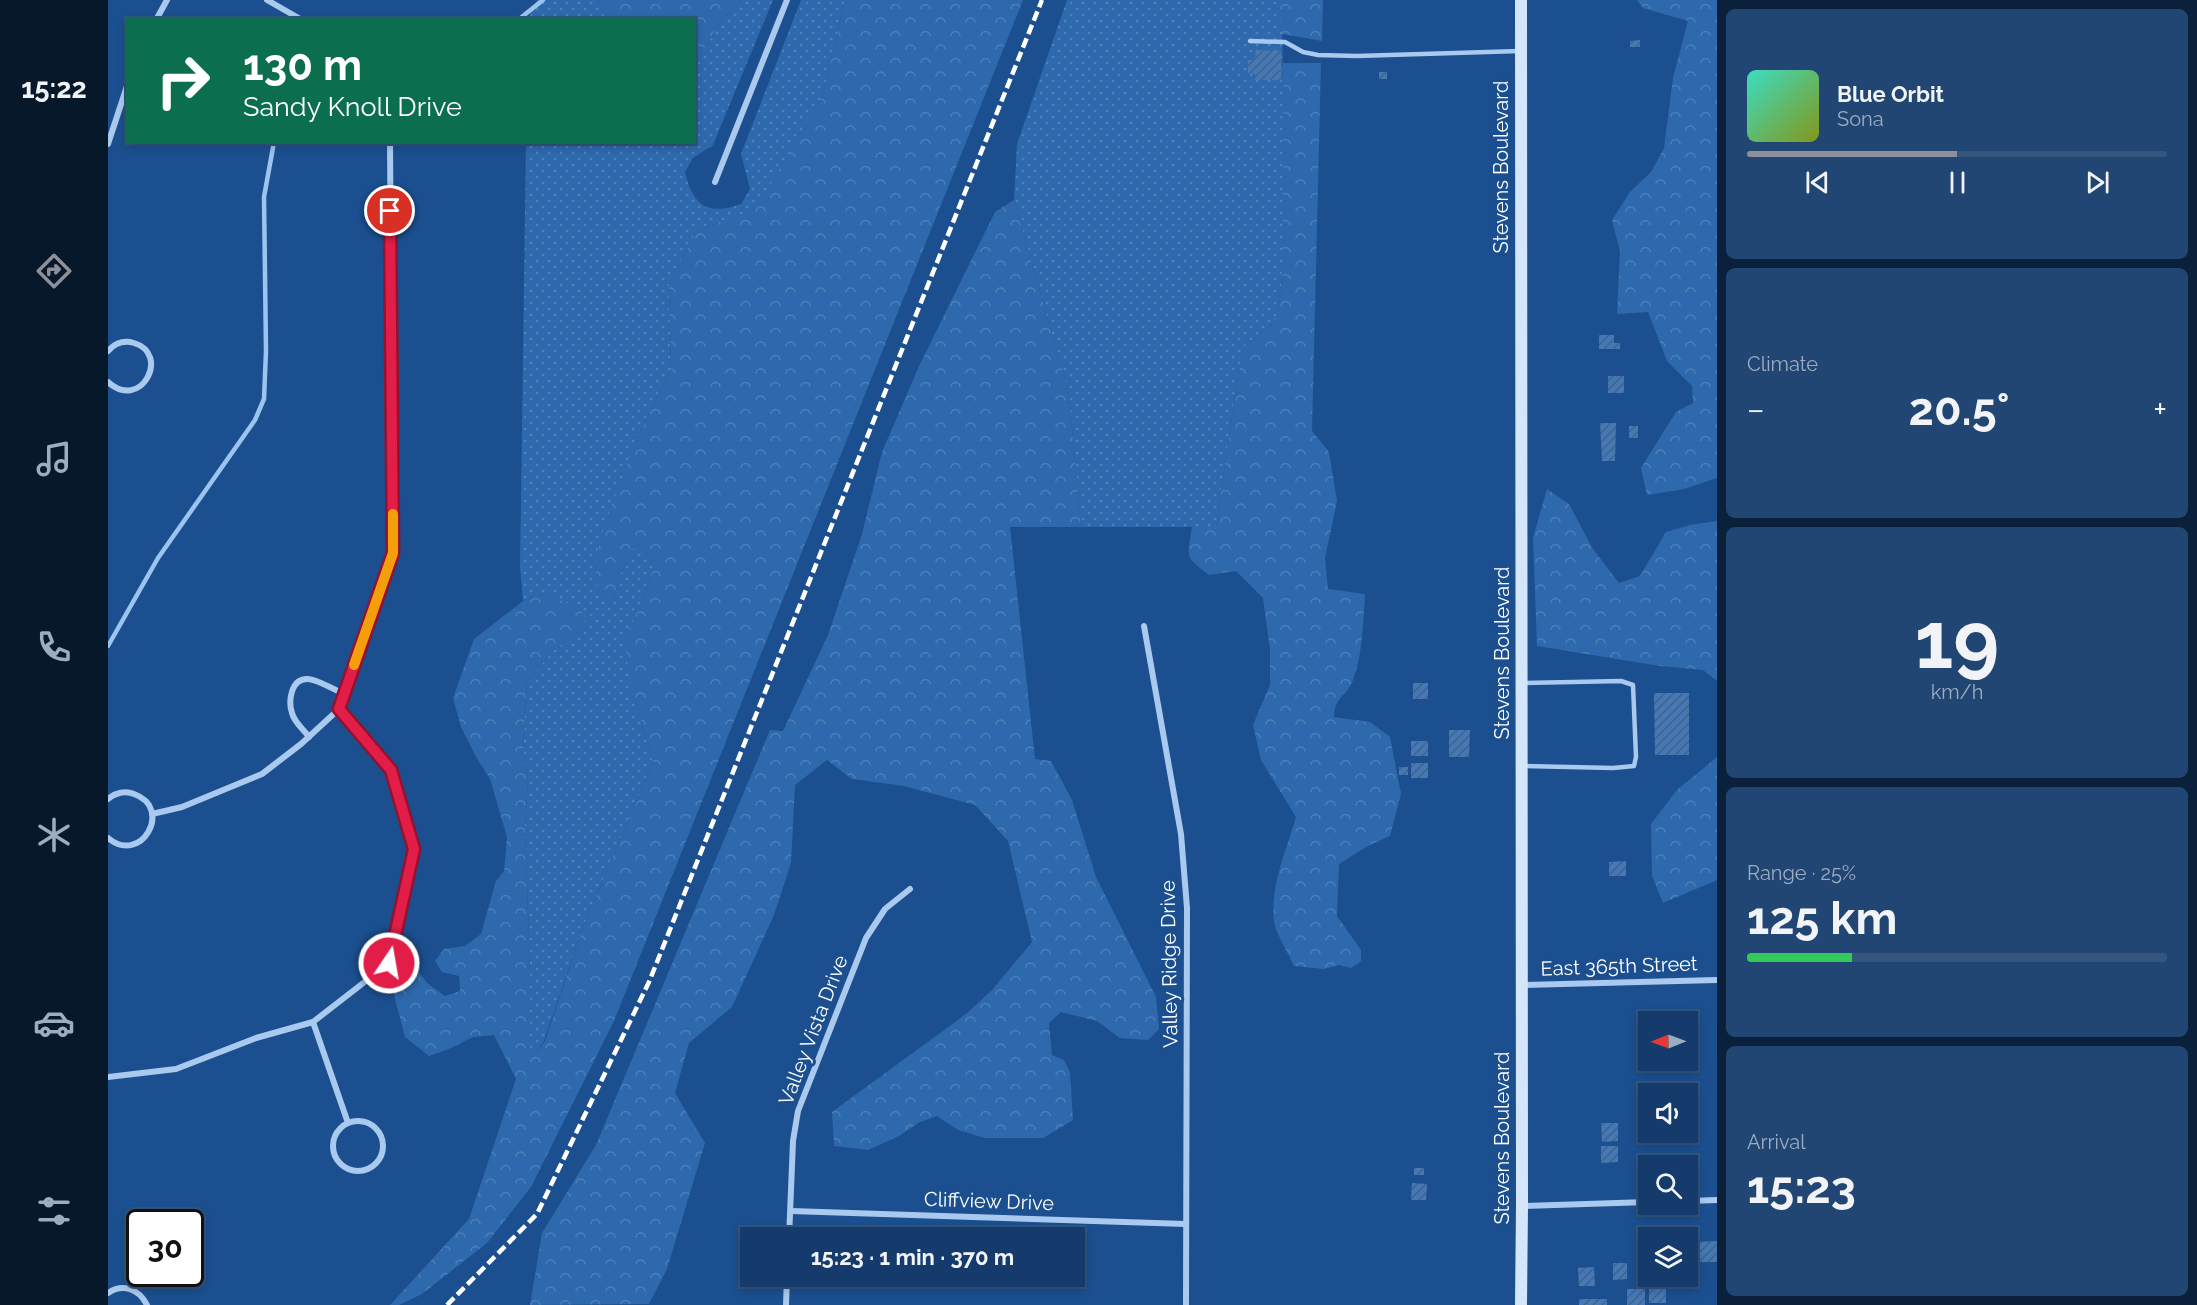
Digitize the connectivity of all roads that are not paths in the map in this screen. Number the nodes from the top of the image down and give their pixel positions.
1 (166, 0) edge
2 (267, 0) edge
3 (787, 0) edge
4 (1521, 0) edge
5 (157, 18) edge
6 (298, 18) edge
7 (1250, 41) dead end
8 (1520, 51) junction
9 (126, 89) edge
10 (108, 144) edge
11 (390, 144) edge
12 (715, 182) dead end
13 (108, 351) edge
14 (108, 382) edge
15 (1144, 626) dead end
16 (1521, 684) junction
17 (344, 694) junction
18 (339, 709) junction
19 (309, 737) junction
20 (1521, 766) junction
21 (108, 800) edge
22 (152, 814) junction
23 (108, 838) edge
24 (910, 889) dead end
25 (1717, 980) edge
26 (1522, 985) junction
27 (313, 1022) junction
28 (108, 1077) edge
29 (348, 1123) junction
30 (1717, 1200) edge
31 (1698, 1201) edge
32 (1638, 1202) edge
33 (1522, 1206) junction
34 (790, 1211) junction
35 (1186, 1224) junction
36 (789, 1227) edge
37 (787, 1287) edge
38 (108, 1293) edge
39 (147, 1305) edge
40 (786, 1305) edge
41 (1186, 1305) edge
42 (1521, 1305) edge

1 - 5 street
2 - 6 street
3 - 12 street
4 - 8 street, Stevens Boulevard
7 - 8 lane
8 - 16 street, Stevens Boulevard
9 - 10 street
11 - 17 street
13 - 14 street
15 - 35 street, Valley Ridge Drive
16 - 20 street, Stevens Boulevard
16 - 20 lane
17 - 18 street
17 - 19 street
18 - 19 street
18 - 27 street
19 - 22 street
20 - 26 street, Stevens Boulevard
21 - 22 street
22 - 23 street
24 - 34 street, Valley Vista Drive
25 - 26 street, East 365th Street
26 - 33 street, Stevens Boulevard
27 - 28 street
27 - 29 street
29 - 29 street
30 - 31 street
32 - 33 street
33 - 42 street, Stevens Boulevard
34 - 35 street, Cliffview Drive
34 - 36 street, Valley Vista Drive
35 - 41 street, Valley Ridge Drive
37 - 40 street
38 - 39 street

